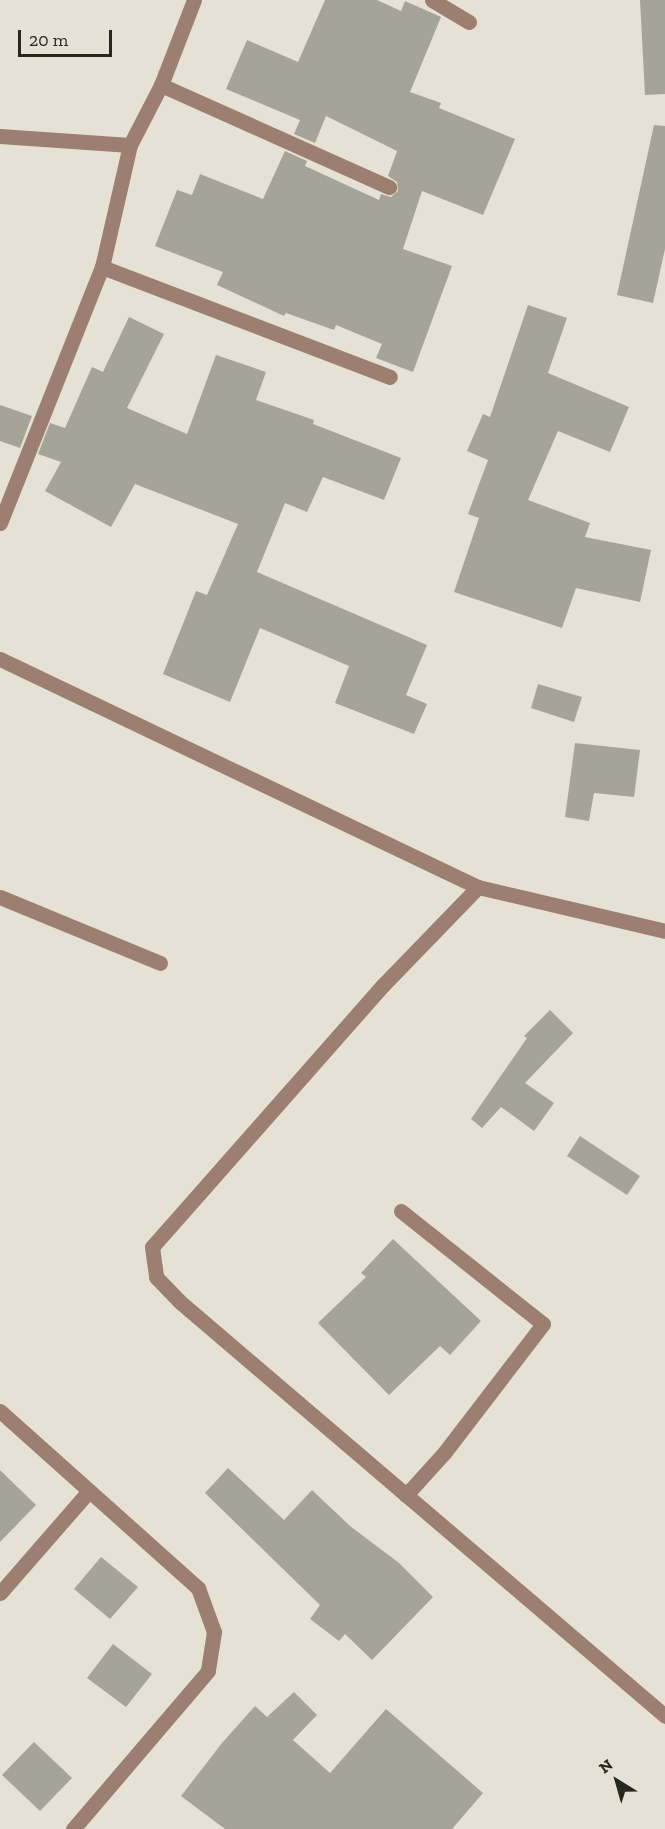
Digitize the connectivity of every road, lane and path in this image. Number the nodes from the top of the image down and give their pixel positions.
1 (194, 0) edge
2 (432, 0) edge
3 (468, 22) dead end
4 (161, 85) junction
5 (0, 136) edge
6 (130, 145) junction
7 (388, 187) dead end
8 (102, 267) junction
9 (390, 377) dead end
10 (0, 523) edge
11 (0, 659) edge
12 (478, 886) junction
13 (0, 897) edge
14 (665, 931) edge
15 (160, 963) dead end
16 (401, 1211) dead end
17 (0, 1411) edge
18 (89, 1491) junction
19 (406, 1495) junction
20 (0, 1593) edge
21 (665, 1716) edge
22 (73, 1829) edge

1 - 4 street
2 - 3 street
4 - 6 street
4 - 7 street
5 - 6 street
6 - 8 street
8 - 9 street
8 - 10 street
11 - 12 street
12 - 14 street
12 - 19 street
13 - 15 street
16 - 19 street
17 - 18 street
18 - 20 street
18 - 22 street
19 - 21 street

